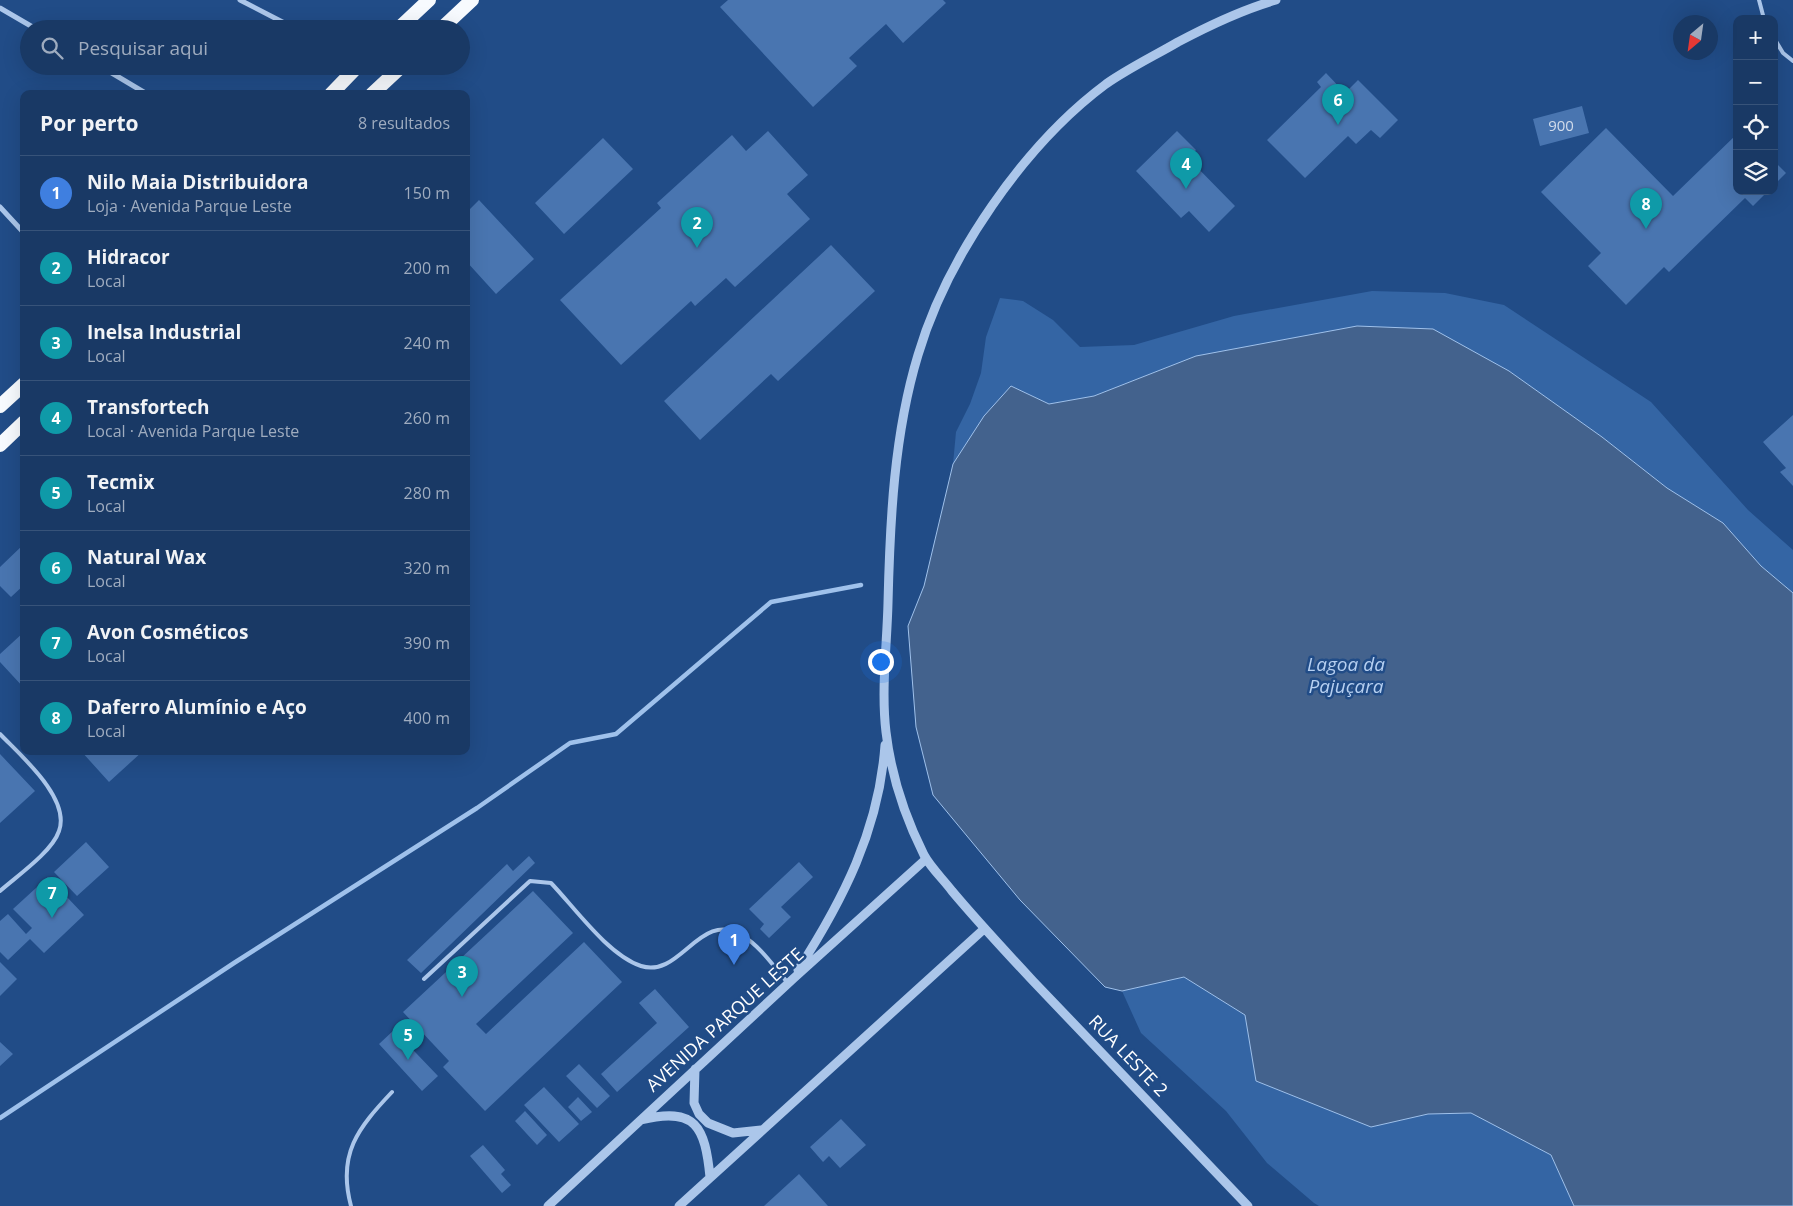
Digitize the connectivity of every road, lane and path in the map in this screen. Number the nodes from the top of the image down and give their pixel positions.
1 (240, 0) edge
2 (429, 0) edge
3 (472, 0) edge
4 (1276, 0) edge
5 (1759, 0) edge
6 (0, 8) edge
7 (1763, 15) edge
8 (21, 20) edge
9 (279, 20) edge
10 (408, 20) edge
11 (451, 20) edge
12 (1778, 45) edge
13 (1793, 60) edge
14 (115, 75) edge
15 (349, 75) edge
16 (392, 75) edge
17 (140, 90) edge
18 (335, 90) edge
19 (376, 90) edge
20 (0, 207) edge
21 (20, 229) edge
22 (20, 388) edge
23 (0, 406) edge
24 (20, 426) edge
25 (0, 445) edge
26 (886, 730) junction
27 (0, 734) edge
28 (20, 755) edge
29 (20, 755) edge
30 (926, 859) junction
31 (0, 891) edge
32 (984, 929) junction
33 (424, 979) dead end
34 (791, 980) junction
35 (694, 1069) junction
36 (392, 1092) dead end
37 (639, 1120) junction
38 (761, 1130) junction
39 (710, 1177) junction
40 (351, 1206) edge
41 (548, 1206) edge
42 (679, 1206) edge
43 (1248, 1206) edge

1 - 9 street
2 - 10 highway
3 - 11 highway
4 - 26 street
5 - 7 lane
6 - 8 street
12 - 13 lane
14 - 17 street
15 - 18 highway
16 - 19 highway
20 - 21 street
22 - 23 highway
24 - 25 highway
26 - 30 street
26 - 34 street
27 - 29 lane
28 - 31 lane
30 - 32 street
30 - 34 street, AVENIDA PARQUE LESTE
32 - 38 street
32 - 43 street, RUA LESTE 2
33 - 34 lane
34 - 35 street, AVENIDA PARQUE LESTE
35 - 37 street, AVENIDA PARQUE LESTE
35 - 38 street
36 - 40 lane
37 - 39 street
37 - 41 street, AVENIDA PARQUE LESTE
38 - 39 street
39 - 42 street

